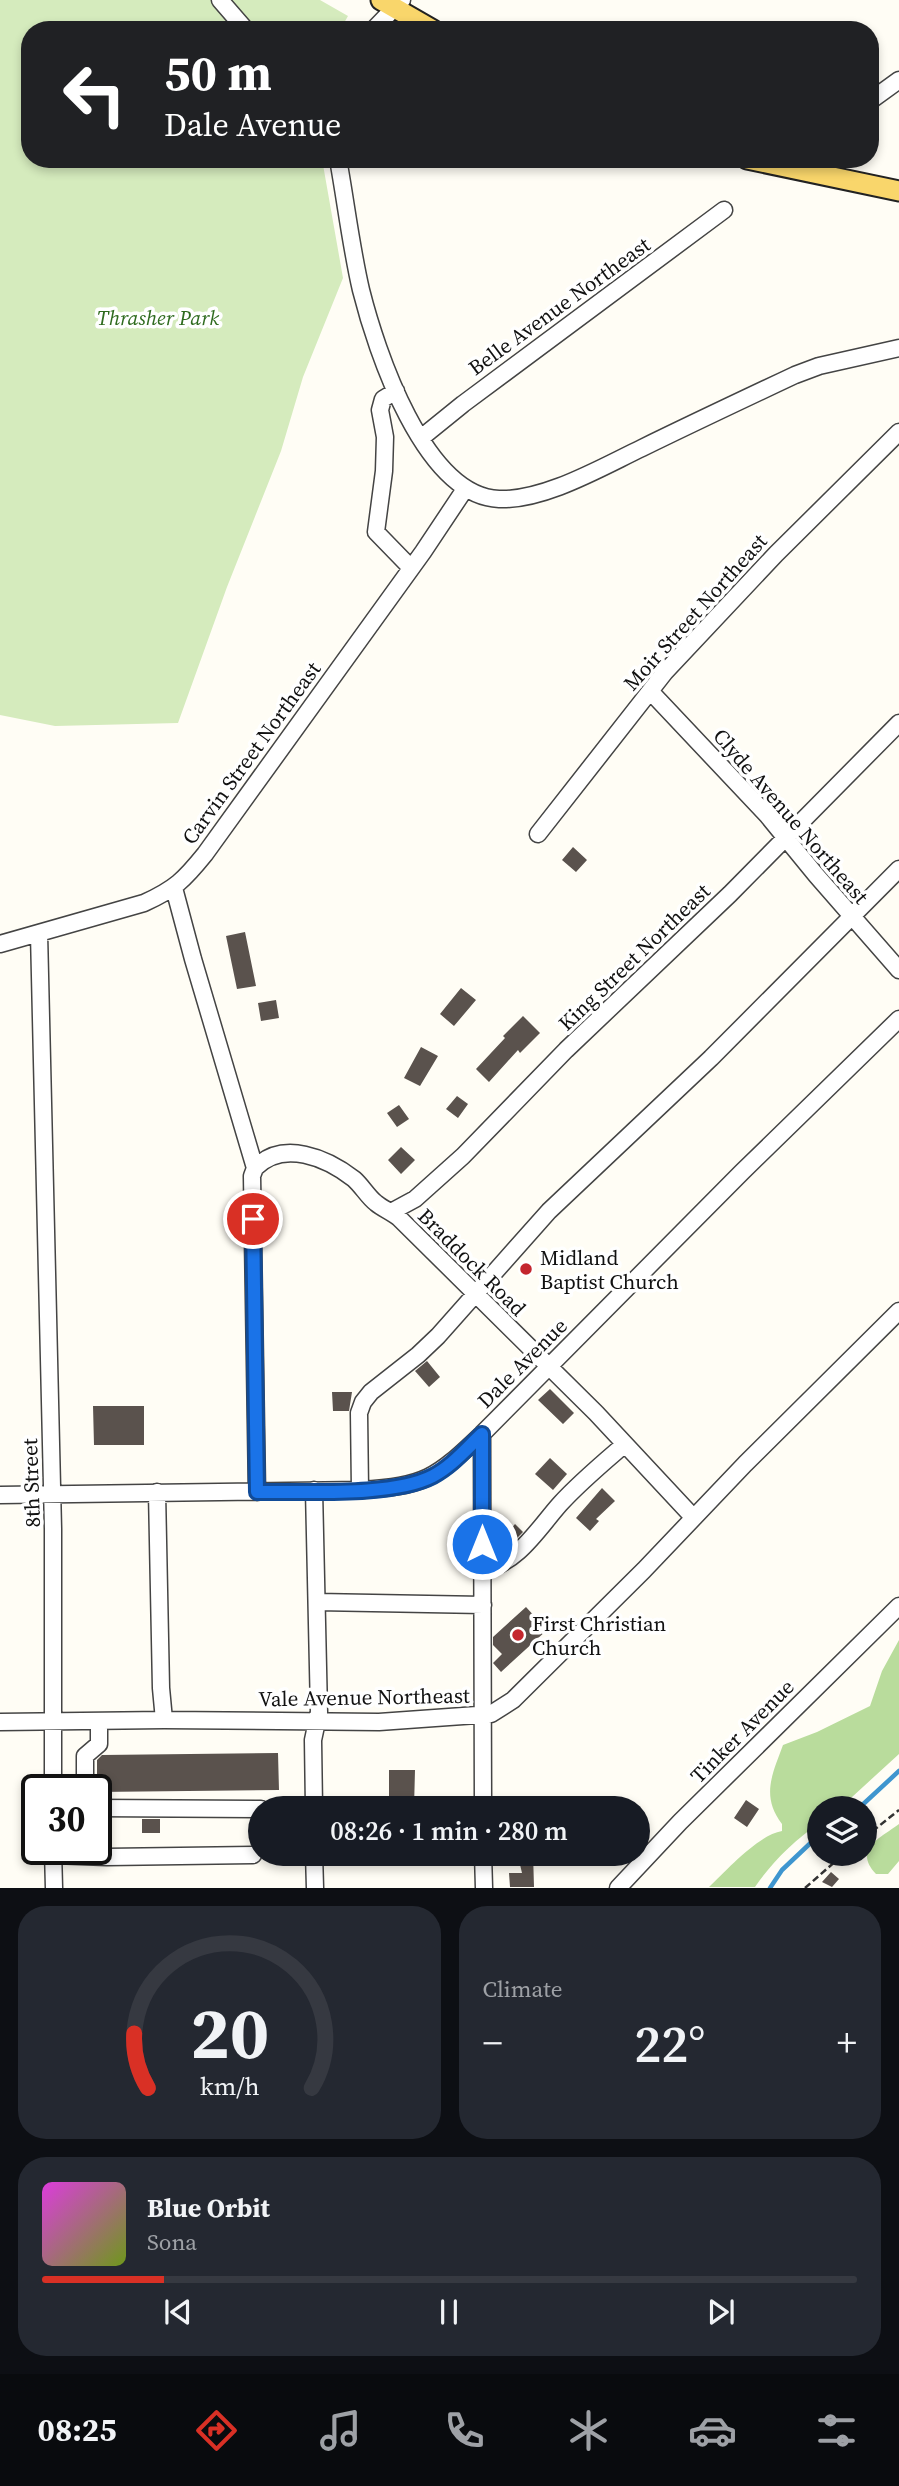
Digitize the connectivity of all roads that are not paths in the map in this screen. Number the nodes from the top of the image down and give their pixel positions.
1 (220, 0) edge
2 (392, 2) edge
3 (238, 21) edge
4 (379, 21) edge
5 (420, 21) edge
6 (899, 80) edge
7 (879, 95) edge
8 (340, 168) edge
9 (790, 168) edge
10 (899, 191) edge
11 (724, 209) dead end
12 (899, 348) edge
13 (396, 391) junction
14 (899, 432) edge
15 (421, 438) junction
16 (465, 489) junction
17 (411, 569) junction
18 (650, 691) junction
19 (899, 723) edge
20 (538, 834) dead end
21 (785, 837) junction
22 (899, 869) edge
23 (174, 888) junction
24 (852, 916) junction
25 (39, 933) junction
26 (0, 944) edge
27 (899, 970) edge
28 (899, 1019) edge
29 (255, 1168) junction
30 (391, 1212) junction
31 (476, 1294) junction
32 (899, 1311) edge
33 (548, 1367) junction
34 (482, 1434) junction
35 (625, 1444) junction
36 (314, 1490) junction
37 (360, 1490) junction
38 (156, 1492) junction
39 (257, 1492) junction
40 (0, 1494) edge
41 (52, 1494) junction
42 (693, 1517) junction
43 (482, 1571) junction
44 (317, 1602) junction
45 (483, 1605) junction
46 (899, 1606) edge
47 (483, 1715) junction
48 (164, 1720) junction
49 (99, 1721) junction
50 (318, 1721) junction
51 (0, 1722) edge
52 (52, 1722) junction
53 (53, 1774) edge
54 (85, 1774) edge
55 (314, 1796) edge
56 (483, 1796) edge
57 (112, 1808) edge
58 (248, 1809) edge
59 (248, 1854) edge
60 (112, 1857) edge
61 (53, 1865) edge
62 (314, 1866) edge
63 (483, 1866) edge
64 (54, 1888) edge
65 (315, 1888) edge
66 (484, 1888) edge
67 (618, 1888) edge

1 - 3 street
2 - 4 street
2 - 5 main road
6 - 7 street
8 - 13 street
9 - 10 main road
11 - 15 street, Belle Avenue Northeast
12 - 16 street
13 - 15 street
13 - 17 street
14 - 18 street, Moir Street Northeast
15 - 16 street
16 - 17 street, Carvin Street Northeast
17 - 23 street, Carvin Street Northeast
18 - 20 street, Moir Street Northeast
18 - 21 street, Clyde Avenue Northeast
19 - 21 street, King Street Northeast
21 - 24 street, Clyde Avenue Northeast
21 - 30 street, King Street Northeast
22 - 24 street
23 - 25 street, Carvin Street Northeast
23 - 29 street
24 - 27 street, Clyde Avenue Northeast
24 - 31 street
25 - 26 street, Carvin Street Northeast
25 - 41 street, 8th Street
28 - 33 street, Dale Avenue
29 - 30 street, Braddock Road
29 - 39 street
30 - 31 street, Braddock Road
31 - 33 street, Braddock Road
31 - 37 street
32 - 42 street, Vale Avenue Northeast
33 - 34 street, Dale Avenue
33 - 35 street, Braddock Road
34 - 37 street, Dale Avenue
34 - 43 street
35 - 42 street, Braddock Road
35 - 43 street
36 - 37 street, Dale Avenue
36 - 39 street, Dale Avenue
36 - 44 street
38 - 39 street, Dale Avenue
38 - 41 street, Dale Avenue
38 - 48 street
40 - 41 street, Dale Avenue
41 - 52 street, 8th Street
42 - 47 street, Vale Avenue Northeast
43 - 45 street
44 - 45 street
44 - 50 street
45 - 47 street
46 - 67 street, Tinker Avenue
47 - 50 street, Vale Avenue Northeast
47 - 56 street
48 - 49 street, Vale Avenue Northeast
48 - 50 street, Vale Avenue Northeast
49 - 52 street, Vale Avenue Northeast
49 - 54 street
50 - 55 street
51 - 52 street, Vale Avenue Northeast
52 - 53 street, 8th Street
57 - 58 street
59 - 60 street
61 - 64 street
62 - 65 street
63 - 66 street

